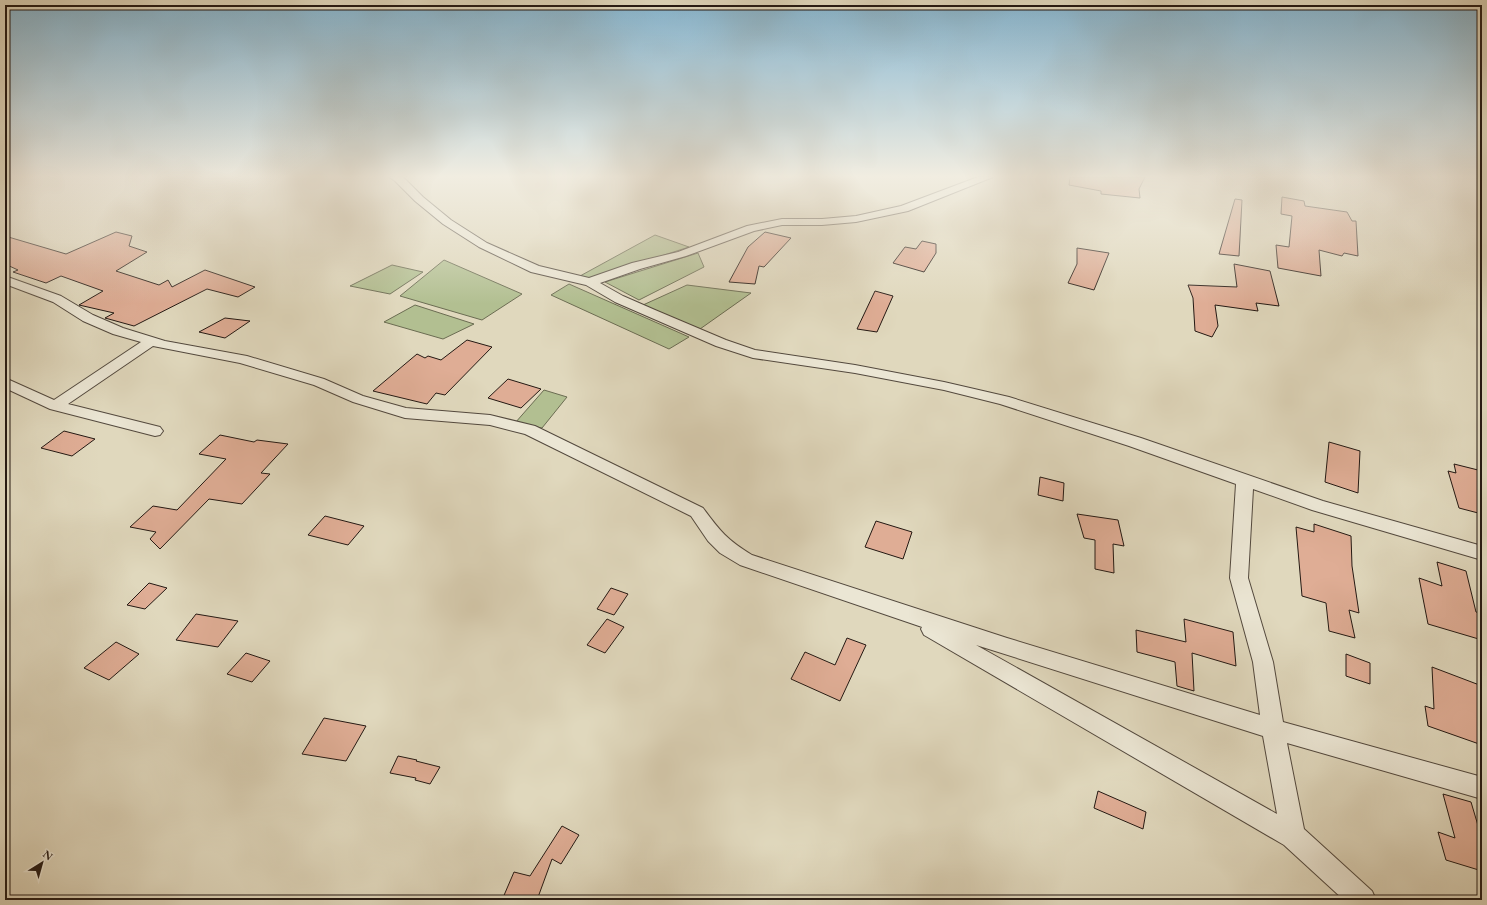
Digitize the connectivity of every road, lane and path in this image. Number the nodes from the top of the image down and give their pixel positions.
1 (444, 219) edge
2 (853, 219) edge
3 (5, 280) edge
4 (590, 282) junction
5 (152, 341) junction
6 (5, 382) edge
7 (55, 406) junction
8 (154, 431) dead end
9 (1245, 481) junction
10 (1482, 553) edge
11 (906, 614) junction
12 (1273, 729) junction
13 (1482, 788) edge
14 (1293, 836) junction
15 (1363, 900) edge

1 - 4 street
2 - 4 street
3 - 5 street
4 - 9 street
5 - 7 street
5 - 11 street
6 - 7 street
7 - 8 street
9 - 10 street
9 - 12 street
11 - 12 street
11 - 14 street
12 - 13 street
12 - 14 street
14 - 15 street

